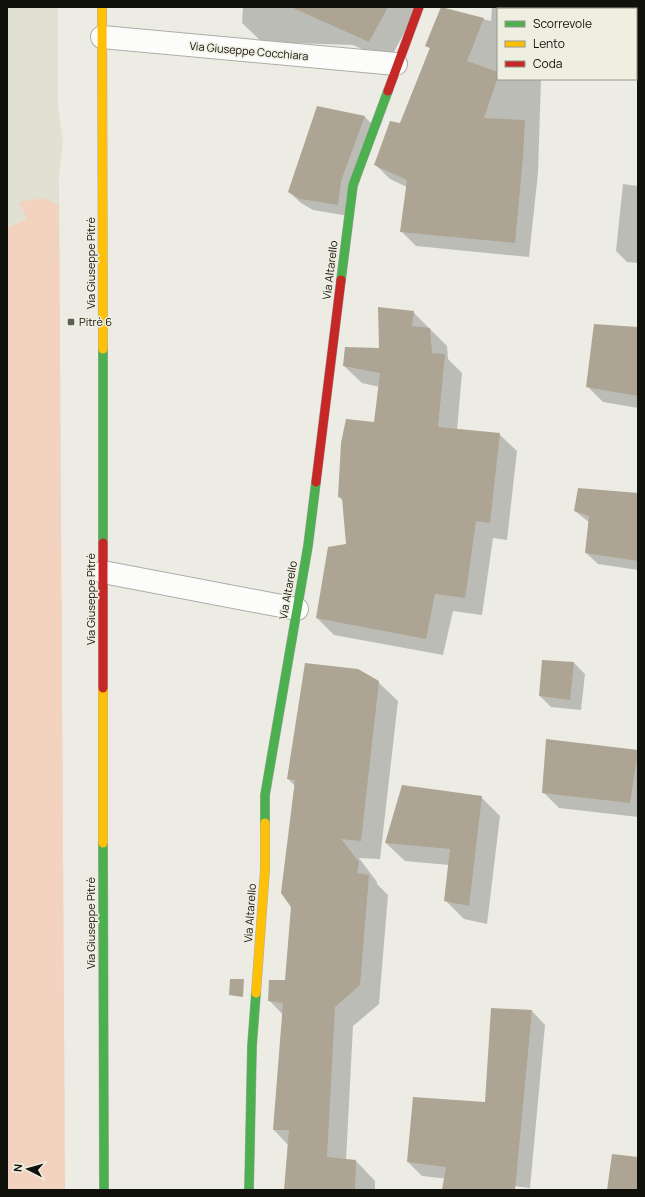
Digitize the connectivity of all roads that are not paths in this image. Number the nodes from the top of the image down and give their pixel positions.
1 (102, 7) edge
2 (419, 7) edge
3 (102, 37) junction
4 (396, 64) junction
5 (103, 572) junction
6 (297, 609) junction
7 (104, 1190) edge
8 (249, 1190) edge

1 - 3 street, Via Giuseppe Pitrè
2 - 4 street, Via Altarello
3 - 4 street, Via Giuseppe Cocchiara
3 - 5 street, Via Giuseppe Pitrè
4 - 6 street, Via Altarello
5 - 6 street
5 - 7 street, Via Giuseppe Pitrè
6 - 8 street, Via Altarello

